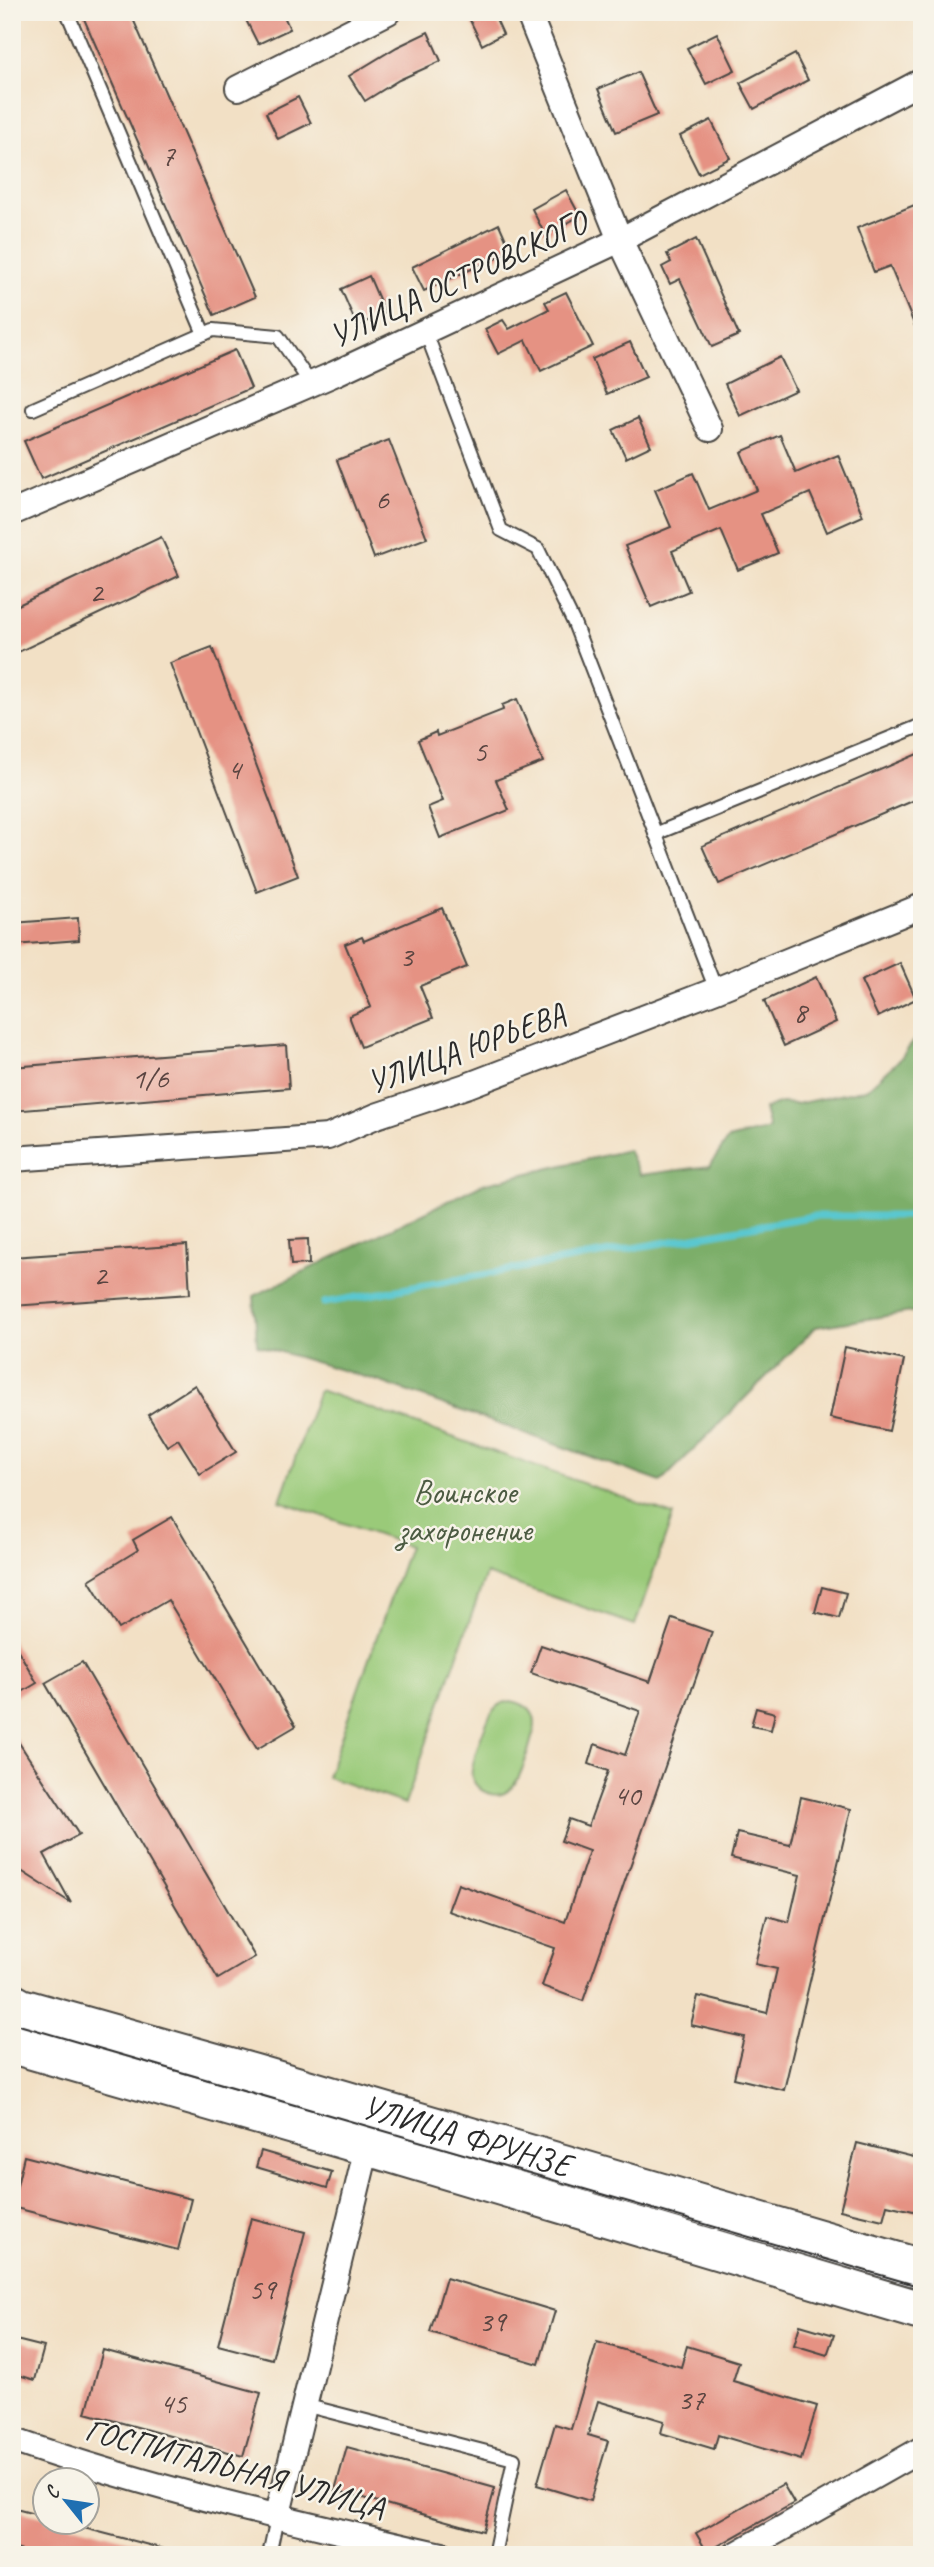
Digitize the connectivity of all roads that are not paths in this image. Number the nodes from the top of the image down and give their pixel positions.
1 (66, 12) edge
2 (388, 12) edge
3 (528, 12) edge
4 (922, 81) edge
5 (238, 88) dead end
6 (620, 240) junction
7 (425, 330) junction
8 (204, 334) junction
9 (311, 384) junction
10 (33, 409) dead end
11 (710, 429) dead end
12 (12, 513) edge
13 (922, 725) edge
14 (656, 834) junction
15 (922, 906) edge
16 (716, 990) junction
17 (12, 1159) edge
18 (12, 2003) edge
19 (12, 2044) edge
20 (372, 2128) junction
21 (922, 2269) edge
22 (922, 2311) edge
23 (304, 2405) junction
24 (12, 2440) edge
25 (922, 2449) edge
26 (277, 2518) junction
27 (269, 2555) edge
28 (442, 2555) edge
29 (494, 2555) edge
30 (736, 2555) edge

1 - 8 lane
2 - 5 street
3 - 6 street
4 - 6 street, УЛИЦА ОСТРОВСКОГО
6 - 7 street, УЛИЦА ОСТРОВСКОГО
6 - 11 street
7 - 9 street, УЛИЦА ОСТРОВСКОГО
7 - 14 lane
8 - 9 lane
8 - 10 lane
9 - 12 street, УЛИЦА ОСТРОВСКОГО
13 - 14 lane
14 - 16 lane
15 - 16 street, УЛИЦА ЮРЬЕВА
16 - 17 street, УЛИЦА ЮРЬЕВА
18 - 20 main road, УЛИЦА ФРУНЗЕ
19 - 20 main road, УЛИЦА ФРУНЗЕ
20 - 21 main road, УЛИЦА ФРУНЗЕ
20 - 22 main road, УЛИЦА ФРУНЗЕ
20 - 23 street
23 - 26 street
23 - 29 lane
24 - 26 street, ГОСПИТАЛЬНАЯ УЛИЦА
25 - 30 street
26 - 27 lane
26 - 28 street, ГОСПИТАЛЬНАЯ УЛИЦА

